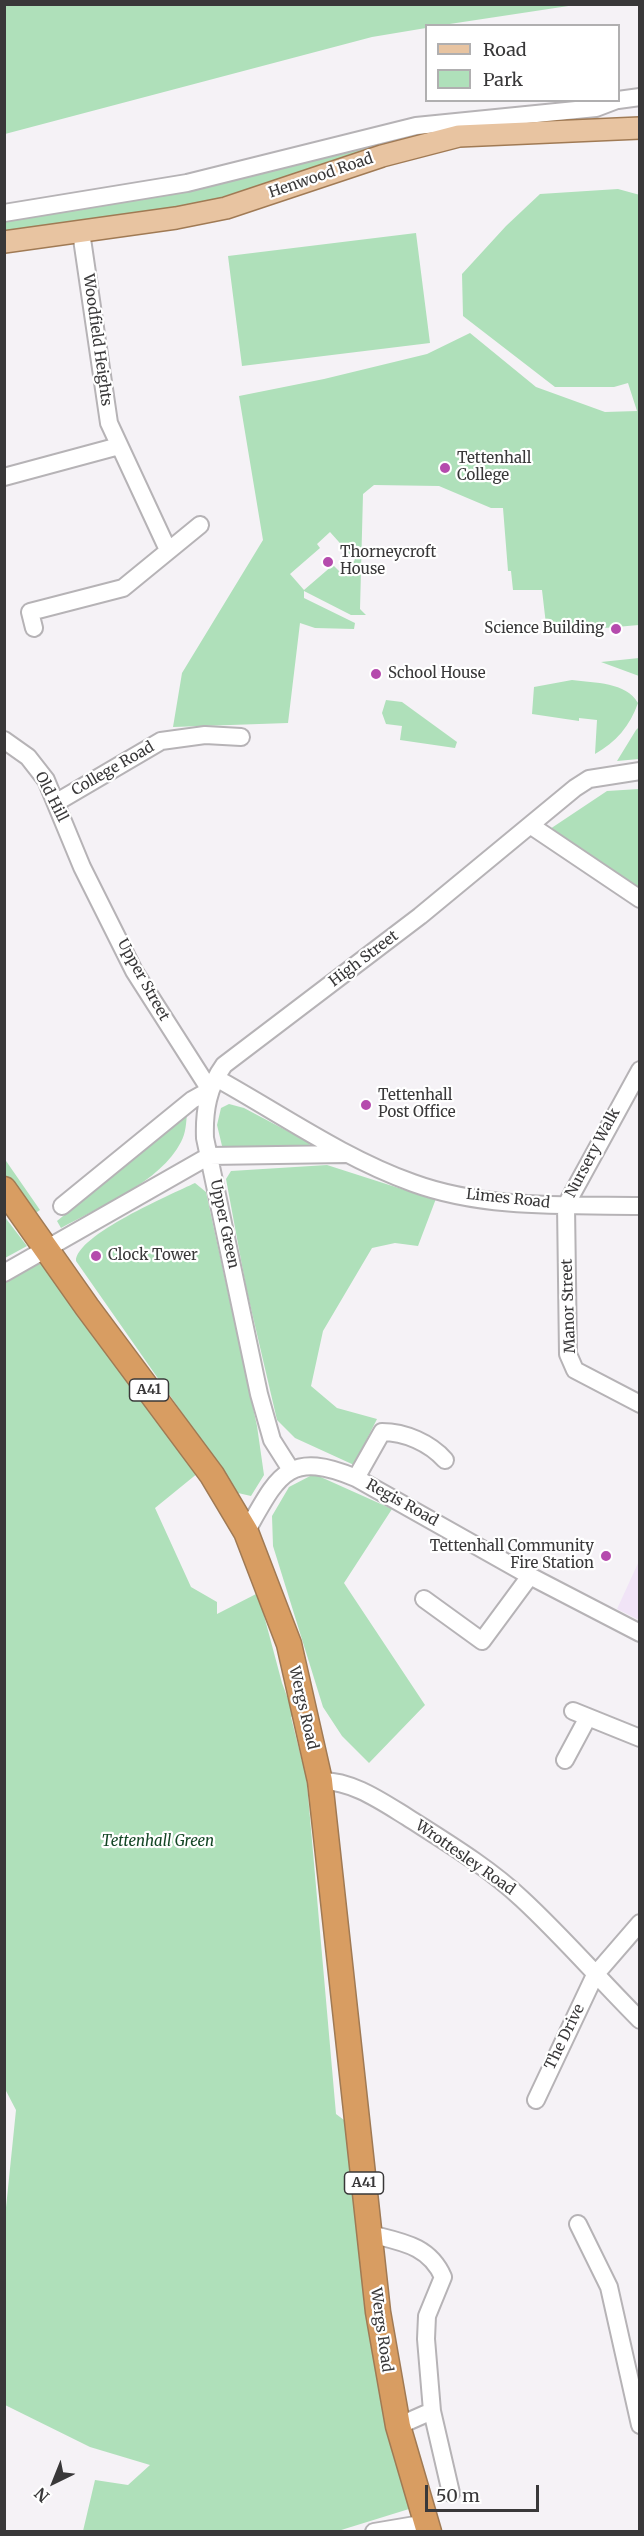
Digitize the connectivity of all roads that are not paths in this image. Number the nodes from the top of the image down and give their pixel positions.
1 (639, 97) edge
2 (620, 100) edge
3 (612, 102) edge
4 (639, 127) edge
5 (4, 213) edge
6 (81, 232) junction
7 (4, 242) edge
8 (119, 446) junction
9 (4, 477) edge
10 (200, 525) dead end
11 (168, 550) junction
12 (34, 628) dead end
13 (241, 737) dead end
14 (4, 740) edge
15 (639, 771) edge
16 (57, 802) junction
17 (530, 825) junction
18 (82, 867) joint
19 (639, 898) edge
20 (639, 1070) edge
21 (213, 1084) junction
22 (348, 1154) junction
23 (209, 1156) junction
24 (4, 1189) edge
25 (566, 1205) junction
26 (62, 1206) dead end
27 (639, 1206) edge
28 (48, 1251) junction
29 (4, 1273) edge
30 (639, 1404) edge
31 (445, 1460) dead end
32 (291, 1470) junction
33 (356, 1478) junction
34 (246, 1532) junction
35 (530, 1576) junction
36 (424, 1599) dead end
37 (639, 1633) edge
38 (639, 1738) edge
39 (565, 1760) dead end
40 (320, 1781) junction
41 (636, 1934) edge
42 (595, 1975) junction
43 (639, 2020) edge
44 (536, 2100) dead end
45 (578, 2224) dead end
46 (370, 2234) junction
47 (432, 2411) junction
48 (639, 2425) edge
49 (398, 2426) junction
50 (452, 2493) dead end
51 (428, 2527) edge
52 (374, 2532) edge

1 - 2 street, Henwood Road
3 - 5 street, Henwood Road
4 - 6 main road, Henwood Road
6 - 7 main road, Henwood Road
6 - 8 street, Woodfield Heights
8 - 9 street
8 - 11 street, Woodfield Heights
10 - 11 street
11 - 12 street
13 - 16 street, College Road
14 - 16 street, Old Hill
15 - 17 street, High Street
16 - 18 street, Old Hill
17 - 19 street
17 - 21 street, High Street
18 - 21 street, Upper Street
20 - 25 street, Nursery Walk
21 - 22 street, Limes Road
21 - 23 street
21 - 26 street
22 - 23 street, Limes Road
22 - 25 street, Limes Road
23 - 28 street, Upper Green
23 - 32 street, Upper Green
24 - 28 highway, A41
25 - 27 street, Limes Road
25 - 30 street, Manor Street
28 - 29 street, Upper Green
28 - 34 highway, Wergs Road / A41
31 - 33 street
32 - 33 street, Regis Road
32 - 34 street
33 - 35 street, Regis Road
34 - 40 highway, Wergs Road / A41
35 - 36 street
35 - 37 street, Regis Road
38 - 39 street
40 - 42 street, Wrottesley Road
40 - 46 highway, Wergs Road / A41
41 - 42 street, The Drive
42 - 43 street, Wrottesley Road
42 - 44 street, The Drive
45 - 48 street
46 - 47 street
46 - 49 highway, Wergs Road / A41
47 - 49 street
47 - 50 street
49 - 51 highway, Wergs Road / A41
51 - 52 street

